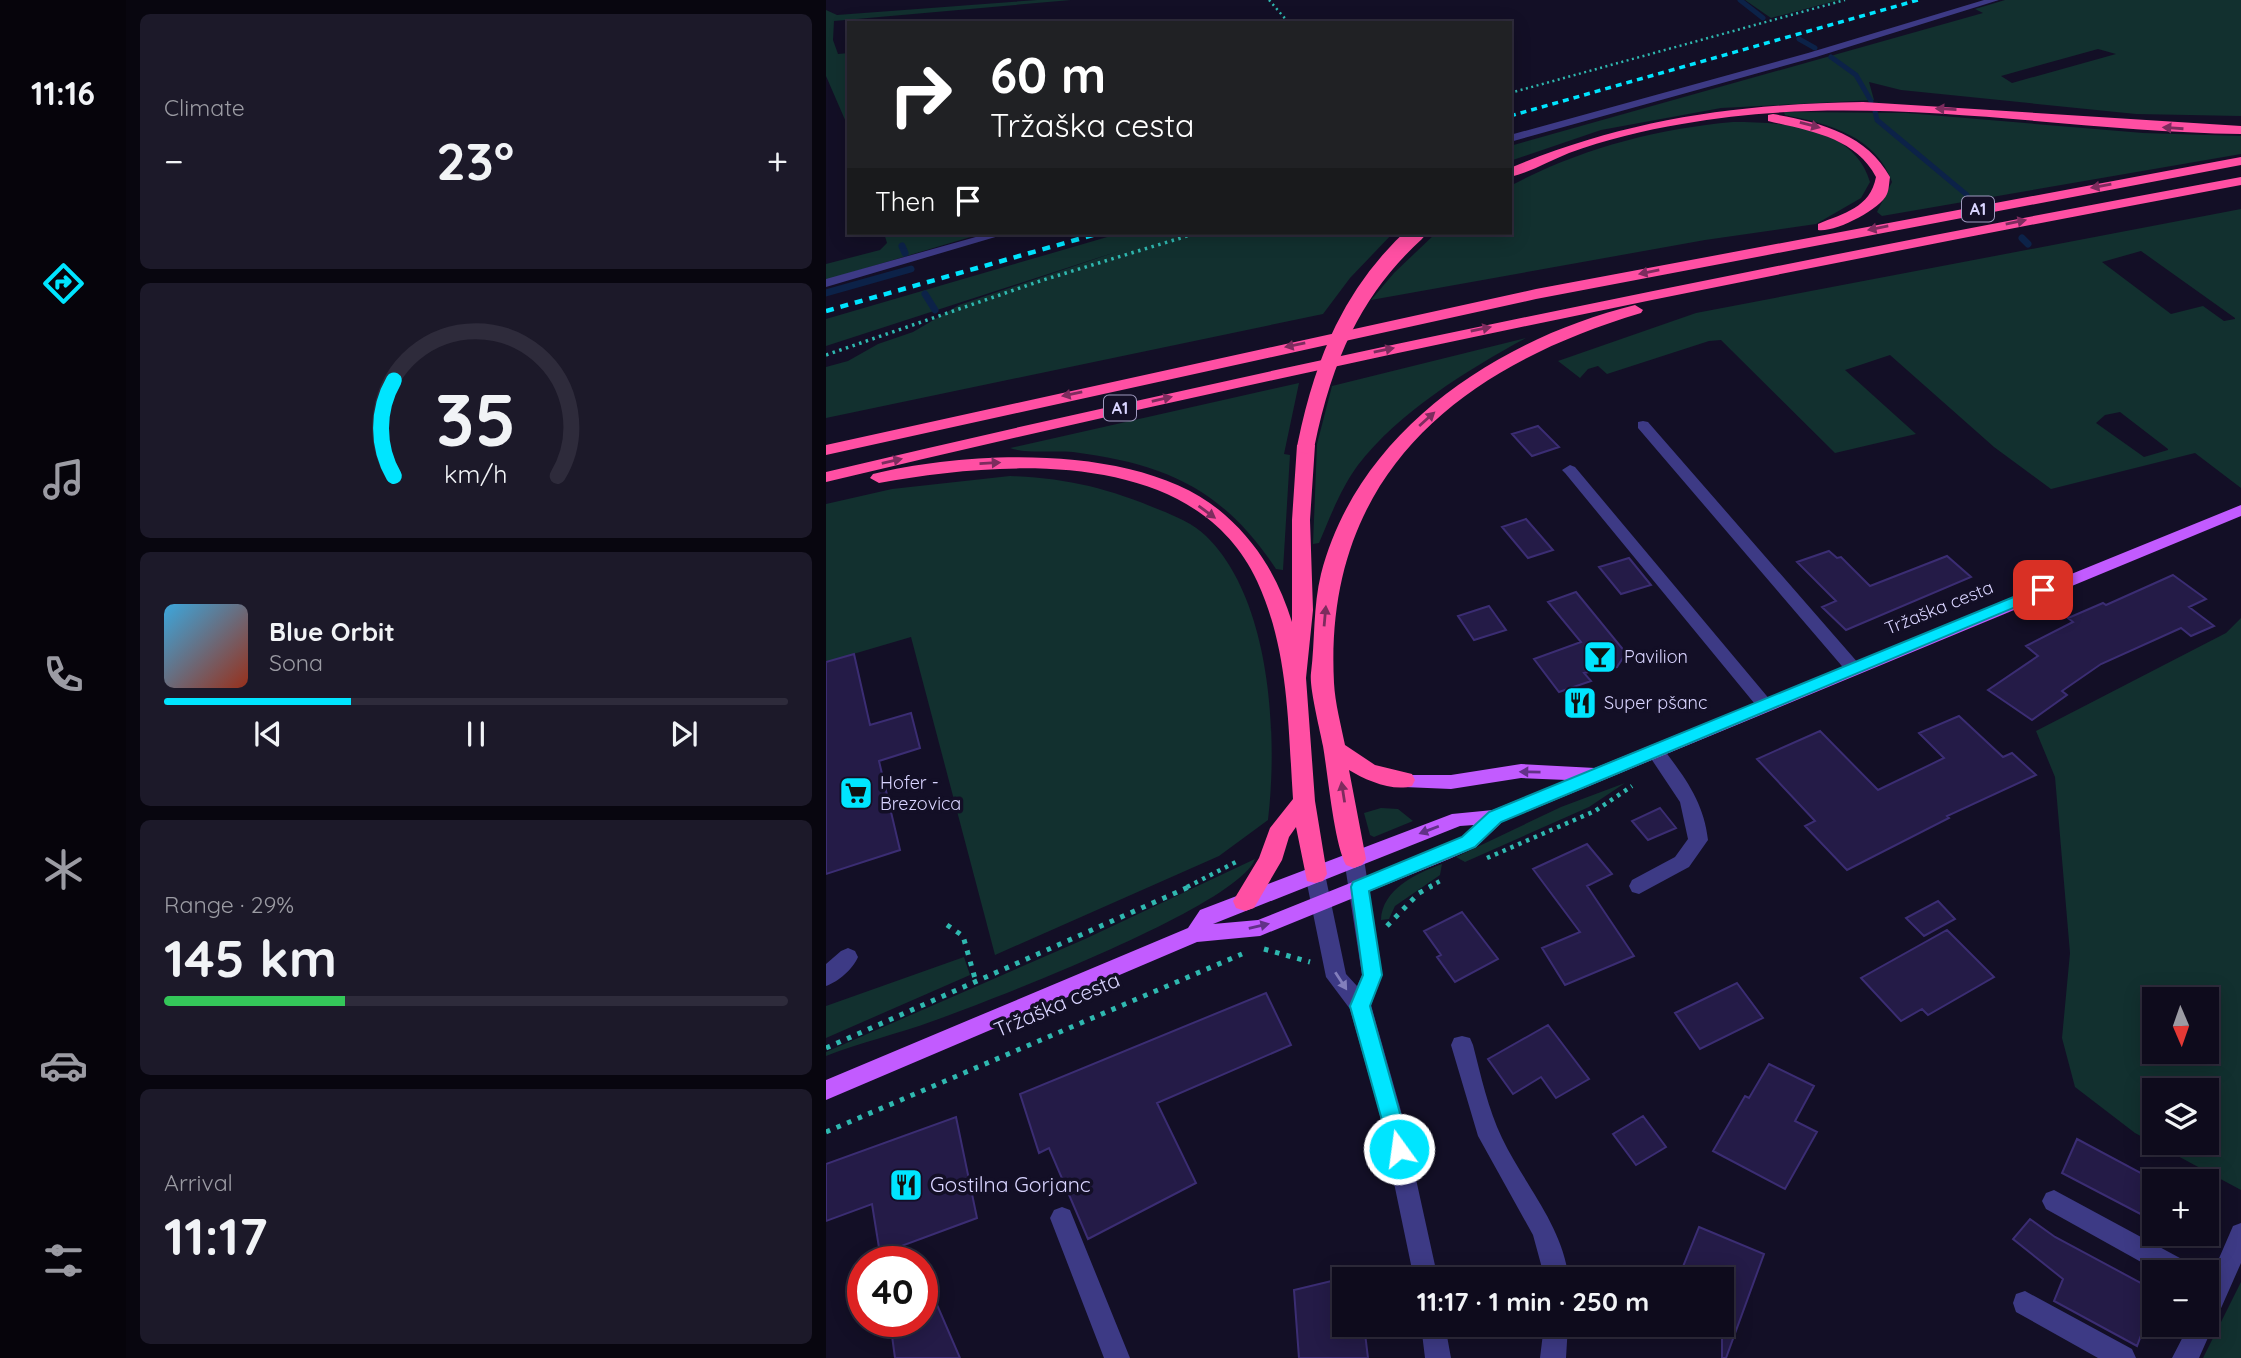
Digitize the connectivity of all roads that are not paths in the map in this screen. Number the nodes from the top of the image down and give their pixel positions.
1 (1993, 0) edge
2 (1694, 119) junction
3 (2241, 130) edge
4 (1512, 138) edge
5 (2241, 161) edge
6 (1513, 172) edge
7 (2241, 181) edge
8 (996, 235) edge
9 (1414, 235) edge
10 (1716, 259) junction
11 (1756, 272) junction
12 (826, 283) edge
13 (1643, 425) dead end
14 (826, 450) edge
15 (1570, 470) dead end
16 (826, 477) edge
17 (826, 490) edge
18 (2241, 510) edge
19 (1303, 610) junction
20 (1853, 668) junction
21 (1296, 678) junction
22 (1324, 685) junction
23 (1765, 705) junction
24 (1336, 751) junction
25 (1655, 751) junction
26 (1598, 775) junction
27 (1404, 780) joint
28 (1304, 801) junction
29 (1495, 817) junction
30 (1354, 859) junction
31 (1315, 874) junction
32 (1639, 886) dead end
33 (1360, 887) junction
34 (1245, 901) junction
35 (1319, 904) junction
36 (1195, 934) junction
37 (848, 957) dead end
38 (826, 977) edge
39 (1360, 1006) junction
40 (1462, 1045) dead end
41 (826, 1090) edge
42 (2054, 1201) dead end
43 (1062, 1218) dead end
44 (2241, 1234) edge
45 (2160, 1260) edge
46 (1424, 1267) edge
47 (1554, 1267) edge
48 (2219, 1276) edge
49 (2025, 1303) dead end
50 (1435, 1337) edge
51 (1555, 1337) edge
52 (2196, 1337) edge
53 (1117, 1358) edge
54 (1438, 1358) edge
55 (1553, 1358) edge
56 (2123, 1358) edge
57 (2185, 1358) edge

1 - 4 street
3 -> 2 highway
2 - 6 highway
2 -> 10 highway
5 -> 10 highway, A1
11 -> 7 highway, A1
8 - 12 street
9 - 19 highway, bridge
10 -> 14 highway, A1
16 -> 11 highway, A1
22 -> 11 highway
13 - 20 street
15 - 23 street
17 -> 21 highway
18 - 20 main road, Tržaška cesta
19 - 21 highway
19 - 22 highway
20 - 23 main road, Tržaška cesta
21 - 28 highway
22 - 24 highway
23 - 25 main road, Tržaška cesta
24 - 27 highway
30 -> 24 highway
25 - 26 main road, Tržaška cesta
25 - 32 street
26 -> 27 main road
26 - 29 main road, Tržaška cesta
28 - 31 highway
28 - 34 highway
29 -> 30 main road, Tržaška cesta
29 - 33 main road, Tržaška cesta
30 - 31 main road, Tržaška cesta
30 - 33 street
31 - 34 main road, Tržaška cesta
31 - 35 street
33 - 35 main road, Tržaška cesta
33 - 39 street
34 - 36 main road, Tržaška cesta
36 -> 35 main road, Tržaška cesta
35 -> 39 street
36 - 41 main road, Tržaška cesta
37 - 38 street
39 - 46 street
40 - 47 street
42 - 45 street
43 - 53 street
44 - 48 street
49 - 56 street
50 - 54 street
51 - 55 street
52 - 57 street

